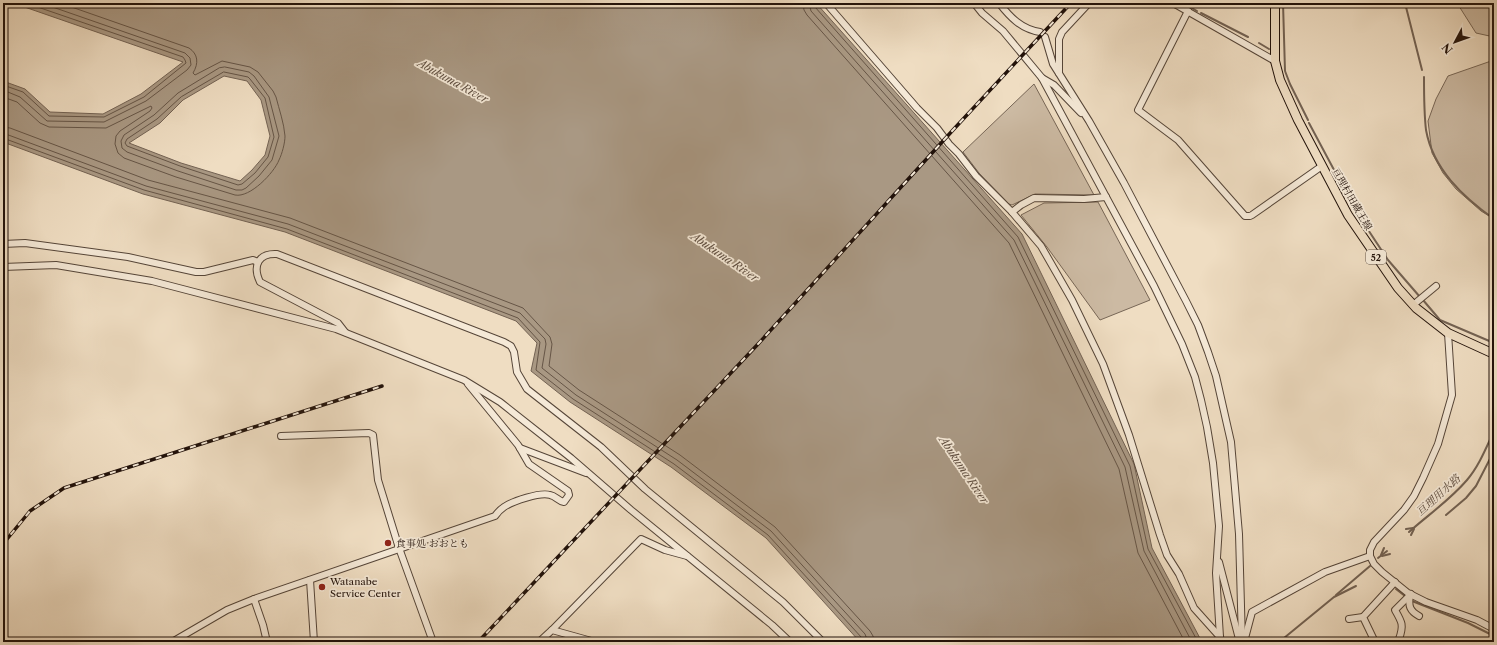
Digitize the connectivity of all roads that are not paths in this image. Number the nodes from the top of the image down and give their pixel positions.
1 (826, 3) edge
2 (974, 3) edge
3 (999, 3) edge
4 (1089, 3) edge
5 (1173, 3) edge
6 (1275, 3) edge
7 (1188, 12) junction
8 (1040, 32) dead end
9 (1045, 37) dead end
10 (1275, 60) junction
11 (1059, 73) junction
12 (1042, 78) junction
13 (1089, 121) junction
14 (1322, 166) junction
15 (1106, 197) junction
16 (1012, 212) junction
17 (3, 244) edge
18 (258, 262) junction
19 (3, 267) edge
20 (1436, 286) dead end
21 (1413, 305) junction
22 (345, 332) junction
23 (1448, 333) junction
24 (1494, 354) edge
25 (464, 380) junction
26 (281, 436) dead end
27 (520, 448) junction
28 (591, 475) junction
29 (399, 548) junction
30 (1370, 556) junction
31 (690, 557) junction
32 (1218, 558) junction
33 (310, 580) junction
34 (1395, 582) junction
35 (1411, 594) junction
36 (254, 599) junction
37 (1419, 616) dead end
38 (1363, 617) junction
39 (1349, 619) dead end
40 (1494, 629) edge
41 (552, 630) junction
42 (1399, 639) dead end
43 (172, 642) edge
44 (266, 642) edge
45 (314, 642) edge
46 (432, 642) edge
47 (540, 642) edge
48 (595, 642) edge
49 (790, 642) edge
50 (823, 642) edge
51 (1242, 642) edge
52 (1375, 642) edge

1 - 16 street
2 - 12 street
3 - 8 street
4 - 11 street
5 - 7 street
6 - 10 main road, 亘理村田蔵王線 / 52
7 - 10 street
7 - 14 street
9 - 11 street
10 - 14 main road, 亘理村田蔵王線 / 52
11 - 13 street
12 - 13 street
12 - 15 street
13 - 51 street
14 - 21 main road, 亘理村田蔵王線 / 52
15 - 16 street
15 - 32 street
16 - 32 street
17 - 18 street
18 - 22 street
18 - 50 street
19 - 22 street
20 - 21 street
21 - 23 main road, 亘理村田蔵王線 / 52
22 - 25 street
23 - 24 main road, 亘理村田蔵王線 / 52
23 - 30 street
25 - 27 street
25 - 28 street
26 - 29 street
27 - 28 street
27 - 29 street
28 - 31 street
29 - 33 street
29 - 46 street
30 - 34 street
30 - 51 street
31 - 41 street
31 - 49 street
32 - 51 street
33 - 36 street
33 - 45 street
34 - 35 street
34 - 38 street
35 - 37 street
35 - 40 street
35 - 42 street
36 - 43 street
36 - 44 street
38 - 39 street
38 - 52 street
41 - 47 street
41 - 48 street

